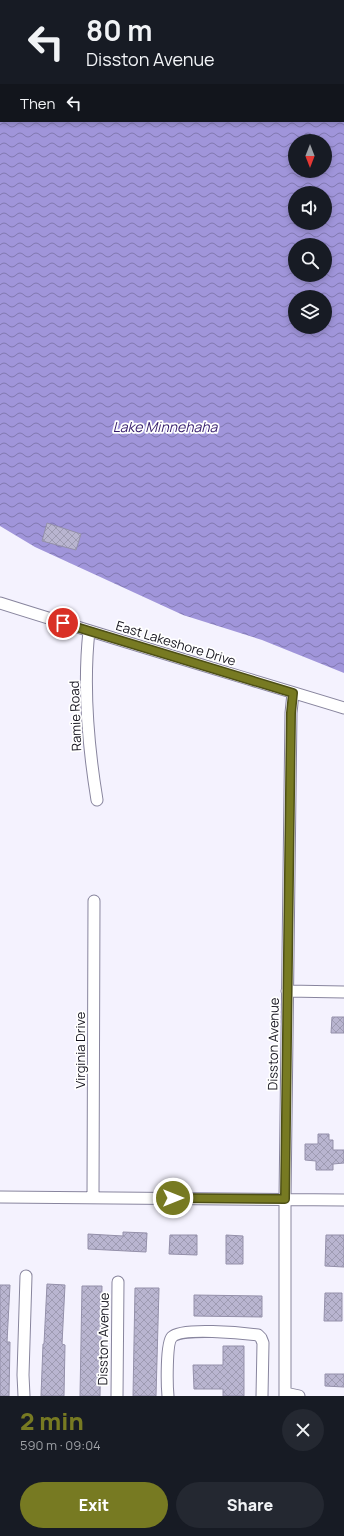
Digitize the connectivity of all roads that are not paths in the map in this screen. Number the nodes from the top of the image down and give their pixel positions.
1 (0, 603) edge
2 (89, 631) junction
3 (293, 693) junction
4 (344, 708) edge
5 (98, 800) dead end
6 (94, 901) dead end
7 (287, 991) junction
8 (344, 992) edge
9 (0, 1197) edge
10 (93, 1198) junction
11 (285, 1199) junction
12 (344, 1200) edge
13 (26, 1276) dead end
14 (118, 1282) dead end
15 (285, 1394) edge
16 (24, 1396) edge
17 (116, 1396) edge
18 (168, 1396) edge
19 (262, 1396) edge
20 (299, 1396) edge

1 - 2 street, East Lakeshore Drive
2 - 3 street, East Lakeshore Drive
2 - 5 street, Ramie Road
3 - 4 street, East Lakeshore Drive
3 - 7 street, Disston Avenue
6 - 10 street, Virginia Drive
7 - 8 street
7 - 11 street, Disston Avenue
9 - 10 street
10 - 11 street
11 - 12 street
11 - 15 street, Disston Avenue
13 - 16 street
14 - 17 street, Disston Avenue
15 - 20 street
18 - 19 street

